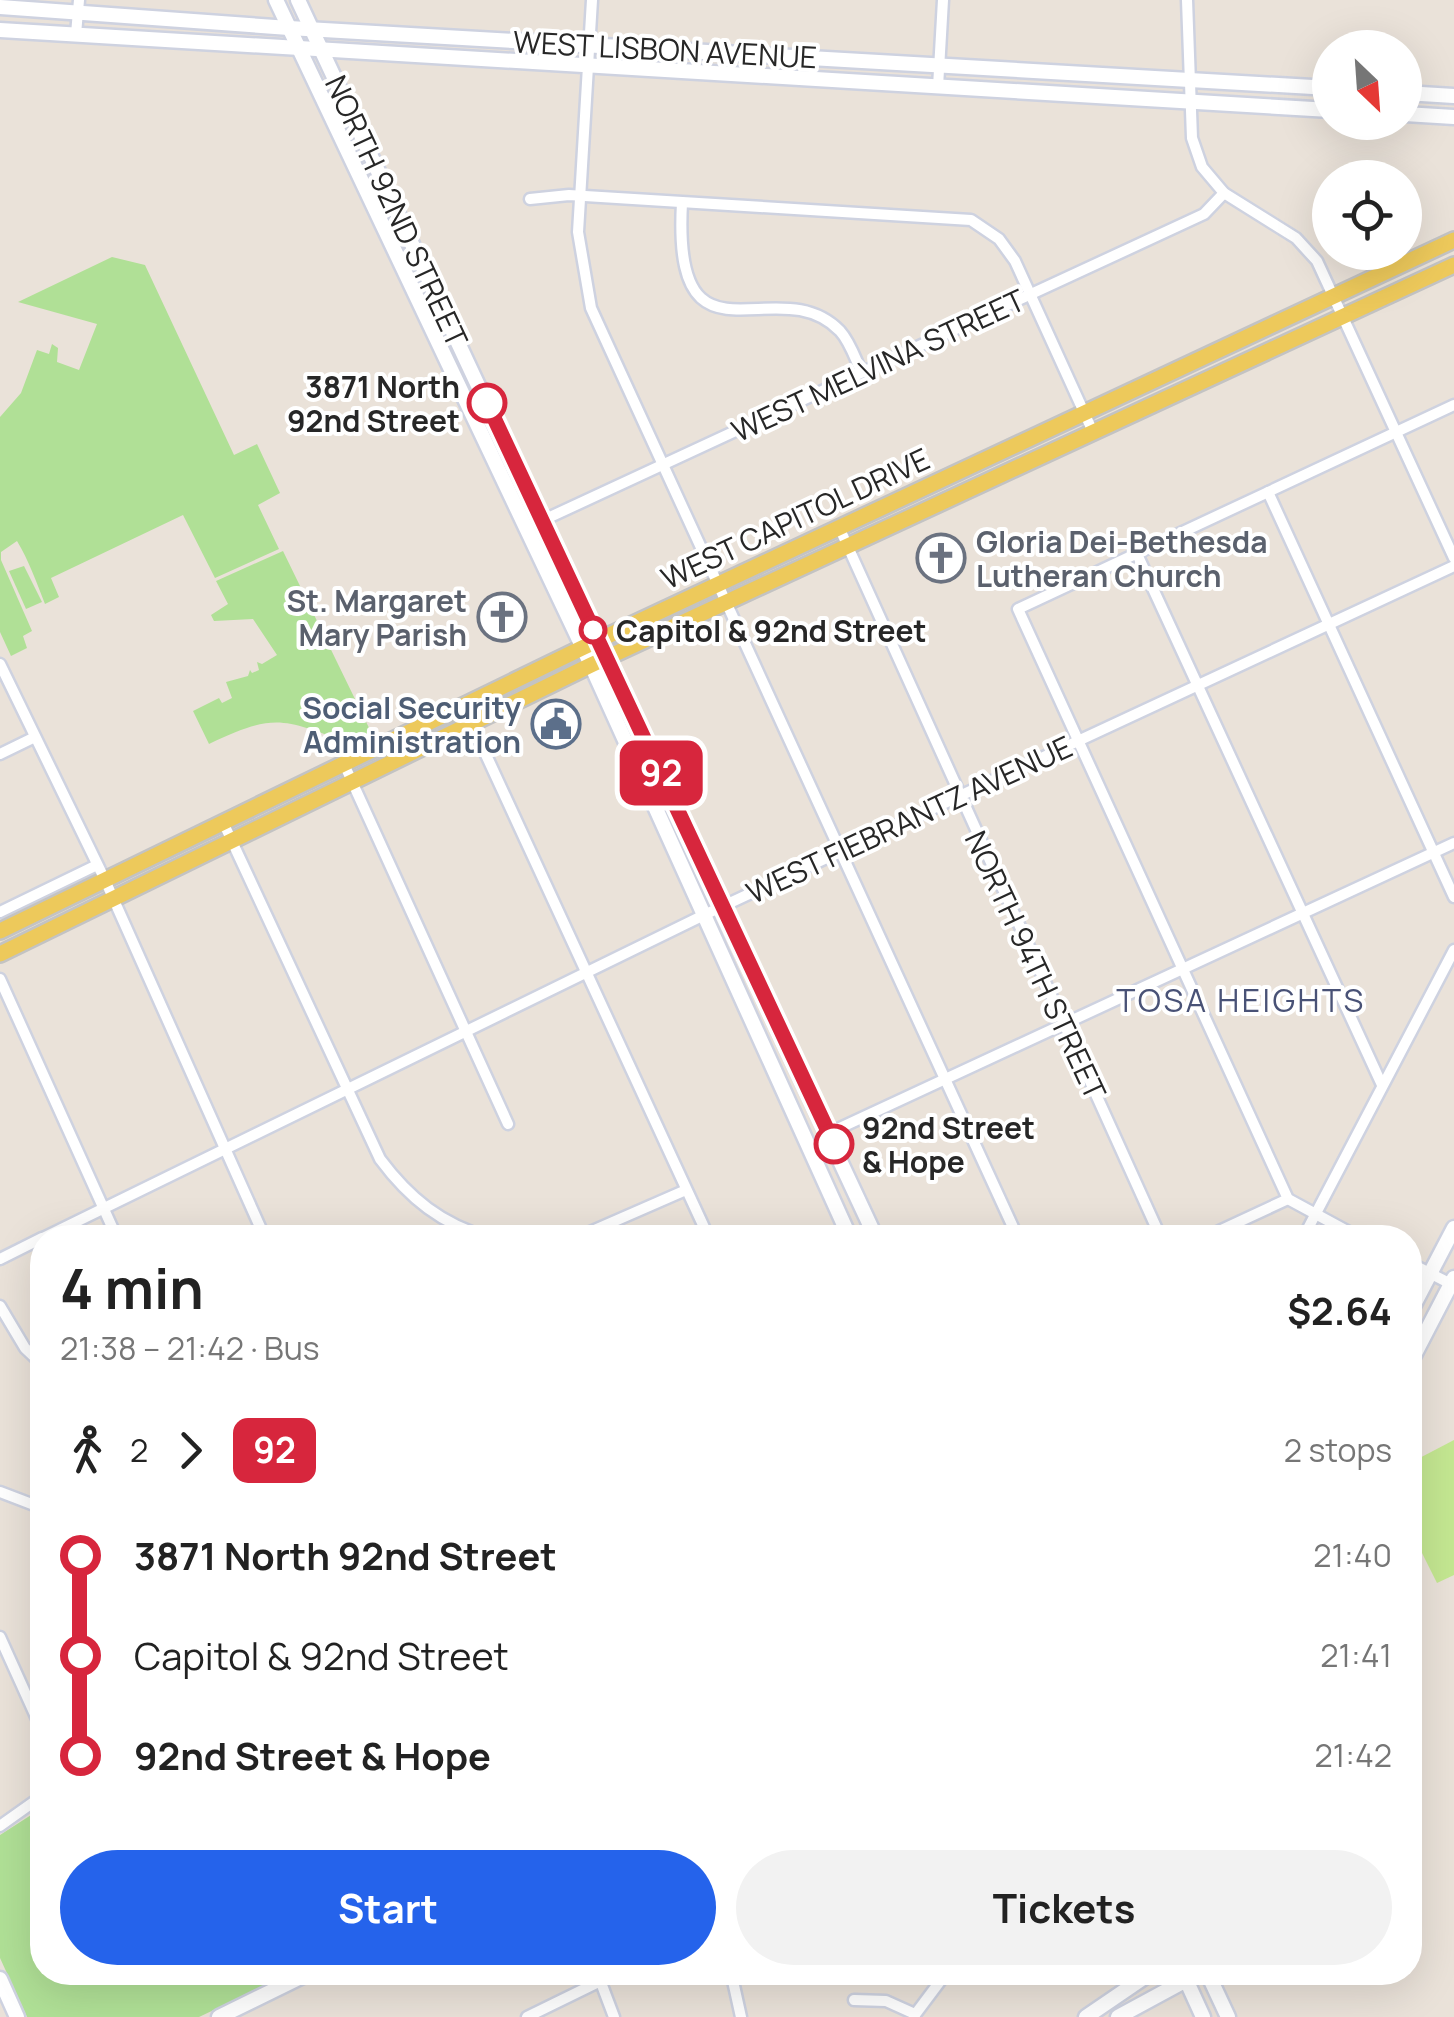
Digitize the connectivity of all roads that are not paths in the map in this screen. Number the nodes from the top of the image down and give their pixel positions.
1 (276, 0) edge
2 (298, 0) edge
3 (592, 0) edge
4 (943, 0) edge
5 (1187, 0) edge
6 (78, 6) edge
7 (0, 7) edge
8 (289, 28) junction
9 (311, 28) junction
10 (0, 30) edge
11 (76, 34) junction
12 (590, 44) junction
13 (298, 46) junction
14 (320, 48) junction
15 (588, 66) junction
16 (941, 66) junction
17 (1193, 80) junction
18 (938, 87) junction
19 (1312, 87) edge
20 (1422, 94) edge
21 (1454, 96) edge
22 (1192, 102) junction
23 (1312, 109) edge
24 (1422, 115) edge
25 (1454, 117) edge
26 (387, 189) junction
27 (1224, 192) junction
28 (579, 196) junction
29 (370, 198) junction
30 (530, 198) dead end
31 (682, 203) junction
32 (1454, 240) edge
33 (1454, 250) edge
34 (1454, 265) edge
35 (1438, 272) junction
36 (1030, 295) junction
37 (1334, 296) junction
38 (1343, 316) junction
39 (861, 372) junction
40 (1454, 405) edge
41 (1084, 412) junction
42 (1093, 432) junction
43 (1396, 432) junction
44 (662, 465) junction
45 (1268, 492) junction
46 (542, 520) junction
47 (839, 527) junction
48 (527, 528) junction
49 (848, 546) junction
50 (1137, 554) junction
51 (1454, 558) edge
52 (1454, 566) edge
53 (717, 584) junction
54 (727, 602) junction
55 (1328, 624) junction
56 (594, 653) junction
57 (0, 664) edge
58 (1196, 686) junction
59 (463, 705) junction
60 (471, 724) junction
61 (35, 738) junction
62 (1076, 742) junction
63 (0, 754) edge
64 (344, 764) junction
65 (352, 782) junction
66 (959, 796) junction
67 (223, 822) junction
68 (231, 841) junction
69 (1454, 843) edge
70 (842, 850) junction
71 (1433, 852) junction
72 (97, 864) junction
73 (105, 880) junction
74 (1454, 897) edge
75 (113, 899) junction
76 (723, 906) junction
77 (0, 912) edge
78 (1302, 913) junction
79 (704, 914) junction
80 (0, 931) edge
81 (1454, 950) edge
82 (0, 954) edge
83 (1180, 970) junction
84 (586, 972) junction
85 (0, 979) edge
86 (1063, 1025) junction
87 (466, 1032) junction
88 (945, 1080) junction
89 (1382, 1085) junction
90 (346, 1090) junction
91 (508, 1124) dead end
92 (829, 1133) junction
93 (226, 1149) junction
94 (686, 1190) junction
95 (1288, 1200) junction
96 (104, 1208) junction
97 (1315, 1215) junction
98 (69, 1225) edge
99 (111, 1225) edge
100 (259, 1225) edge
101 (456, 1225) edge
102 (606, 1225) edge
103 (703, 1225) edge
104 (844, 1225) edge
105 (870, 1225) edge
106 (1012, 1225) edge
107 (1155, 1225) edge
108 (1233, 1225) edge
109 (1310, 1225) edge
110 (1335, 1225) edge
111 (1454, 1228) edge
112 (30, 1245) edge
113 (0, 1260) edge
114 (1422, 1269) edge
115 (1430, 1273) junction
116 (1452, 1281) edge
117 (1422, 1289) edge
118 (0, 1306) edge
119 (1422, 1340) edge
120 (30, 1353) edge
121 (1, 1497) edge
122 (30, 1505) edge
123 (0, 1637) edge
124 (30, 1703) edge
125 (30, 1805) edge
126 (0, 1826) edge
127 (0, 1980) edge
128 (284, 1985) edge
129 (585, 1985) edge
130 (602, 1985) edge
131 (734, 1985) edge
132 (937, 1985) edge
133 (1128, 1985) edge
134 (1133, 1985) edge
135 (1169, 1985) edge
136 (1188, 1985) edge
137 (1211, 1985) edge
138 (854, 2000) dead end
139 (1140, 2002) junction
140 (914, 2015) edge
141 (17, 2017) edge
142 (219, 2017) edge
143 (528, 2017) edge
144 (614, 2017) edge
145 (742, 2017) edge
146 (1086, 2017) edge
147 (1118, 2017) edge
148 (1203, 2017) edge
149 (1228, 2017) edge

1 - 8 main road, NORTH 92ND STREET
2 - 9 main road, NORTH 92ND STREET
3 - 12 street
4 - 16 street
5 - 17 street
6 - 7 main road, WEST LISBON AVENUE
6 - 8 main road, WEST LISBON AVENUE
6 - 11 street
8 - 9 main road, WEST LISBON AVENUE
8 - 13 main road, NORTH 92ND STREET
9 - 12 main road, WEST LISBON AVENUE
9 - 14 main road, NORTH 92ND STREET
10 - 11 main road, WEST LISBON AVENUE
11 - 13 main road, WEST LISBON AVENUE
12 - 15 street
12 - 16 main road, WEST LISBON AVENUE
13 - 14 main road, WEST LISBON AVENUE
13 - 29 main road, NORTH 92ND STREET
14 - 15 main road, WEST LISBON AVENUE
14 - 26 main road, NORTH 92ND STREET
15 - 18 main road, WEST LISBON AVENUE
15 - 28 street
16 - 17 main road, WEST LISBON AVENUE
16 - 18 street
17 - 19 main road, WEST LISBON AVENUE
17 - 22 street
18 - 22 main road, WEST LISBON AVENUE
20 - 21 main road
22 - 23 main road, WEST LISBON AVENUE
22 - 27 street
24 - 25 main road
26 - 29 main road
26 - 46 main road, NORTH 92ND STREET
27 - 36 street, WEST MELVINA STREET
27 - 37 street
28 - 30 street
28 - 31 street
28 - 44 street
29 - 48 main road, NORTH 92ND STREET
31 - 36 street
31 - 39 street
32 - 37 main road, WEST CAPITOL DRIVE
33 - 35 main road
34 - 35 main road, WEST CAPITOL DRIVE
35 - 38 main road, WEST CAPITOL DRIVE
36 - 39 street, WEST MELVINA STREET
36 - 41 street
37 - 38 street
37 - 41 main road, WEST CAPITOL DRIVE
38 - 42 main road, WEST CAPITOL DRIVE
38 - 43 street
39 - 44 street, WEST MELVINA STREET
40 - 43 street
41 - 42 street
41 - 47 main road, WEST CAPITOL DRIVE
42 - 49 main road, WEST CAPITOL DRIVE
43 - 45 street
43 - 51 street
44 - 46 street, WEST MELVINA STREET
44 - 53 street
45 - 50 street
45 - 55 street
46 - 48 street, WEST MELVINA STREET
46 - 56 main road, NORTH 92ND STREET
47 - 49 street, NORTH 94TH STREET
47 - 53 main road, WEST CAPITOL DRIVE
48 - 56 main road, NORTH 92ND STREET
49 - 54 main road, WEST CAPITOL DRIVE
49 - 66 street, NORTH 94TH STREET
50 - 58 street
50 - 62 street
52 - 55 street, WEST FIEBRANTZ AVENUE
53 - 54 street
53 - 56 main road, WEST CAPITOL DRIVE
54 - 56 main road, WEST CAPITOL DRIVE
54 - 70 street
55 - 58 street, WEST FIEBRANTZ AVENUE
55 - 71 street
56 - 59 main road, WEST CAPITOL DRIVE
56 - 60 main road, WEST CAPITOL DRIVE
56 - 76 main road, NORTH 92ND STREET
56 - 79 main road, NORTH 92ND STREET
57 - 61 street
58 - 62 street, WEST FIEBRANTZ AVENUE
58 - 78 street
59 - 60 street
59 - 64 main road, WEST CAPITOL DRIVE
60 - 65 main road, WEST CAPITOL DRIVE
60 - 84 street
61 - 63 street
61 - 72 street
62 - 66 street, WEST FIEBRANTZ AVENUE
62 - 83 street
64 - 65 street
64 - 67 main road, WEST CAPITOL DRIVE
65 - 68 main road, WEST CAPITOL DRIVE
65 - 87 street
66 - 70 street, WEST FIEBRANTZ AVENUE
66 - 86 street, NORTH 94TH STREET
67 - 68 street
67 - 73 main road, WEST CAPITOL DRIVE
68 - 75 main road, WEST CAPITOL DRIVE
68 - 90 street
69 - 71 street
70 - 76 street, WEST FIEBRANTZ AVENUE
70 - 88 street
71 - 74 street
71 - 78 street
72 - 73 street
72 - 77 street
73 - 75 street
73 - 80 main road, WEST CAPITOL DRIVE
75 - 82 main road, WEST CAPITOL DRIVE
75 - 93 street
76 - 79 street, WEST FIEBRANTZ AVENUE
76 - 92 main road, NORTH 92ND STREET
78 - 83 street
78 - 89 street
79 - 84 street, WEST FIEBRANTZ AVENUE
79 - 104 main road, NORTH 92ND STREET
81 - 89 street
83 - 86 street
83 - 95 street
84 - 87 street, WEST FIEBRANTZ AVENUE
84 - 94 street
85 - 96 street
86 - 88 street
86 - 107 street, NORTH 94TH STREET
87 - 90 street, WEST FIEBRANTZ AVENUE
87 - 91 street
88 - 92 street
88 - 106 street
89 - 97 street
90 - 93 street, WEST FIEBRANTZ AVENUE
90 - 101 street
92 - 105 main road, NORTH 92ND STREET
93 - 96 street, WEST FIEBRANTZ AVENUE
93 - 100 street
94 - 102 street
94 - 103 street
95 - 97 street
95 - 108 street
96 - 98 street, WEST FIEBRANTZ AVENUE
96 - 99 street
97 - 109 street
97 - 110 street
111 - 115 main road
112 - 113 street, WEST FIEBRANTZ AVENUE
114 - 115 street
115 - 116 street
115 - 117 main road
116 - 119 main road
118 - 120 street
121 - 122 street
123 - 124 street
125 - 126 street
127 - 141 main road
128 - 142 main road
129 - 143 street
130 - 144 street
131 - 145 street
132 - 140 street
133 - 146 main road
134 - 139 main road
135 - 139 main road
136 - 148 main road
137 - 149 main road
138 - 140 street
139 - 147 main road

